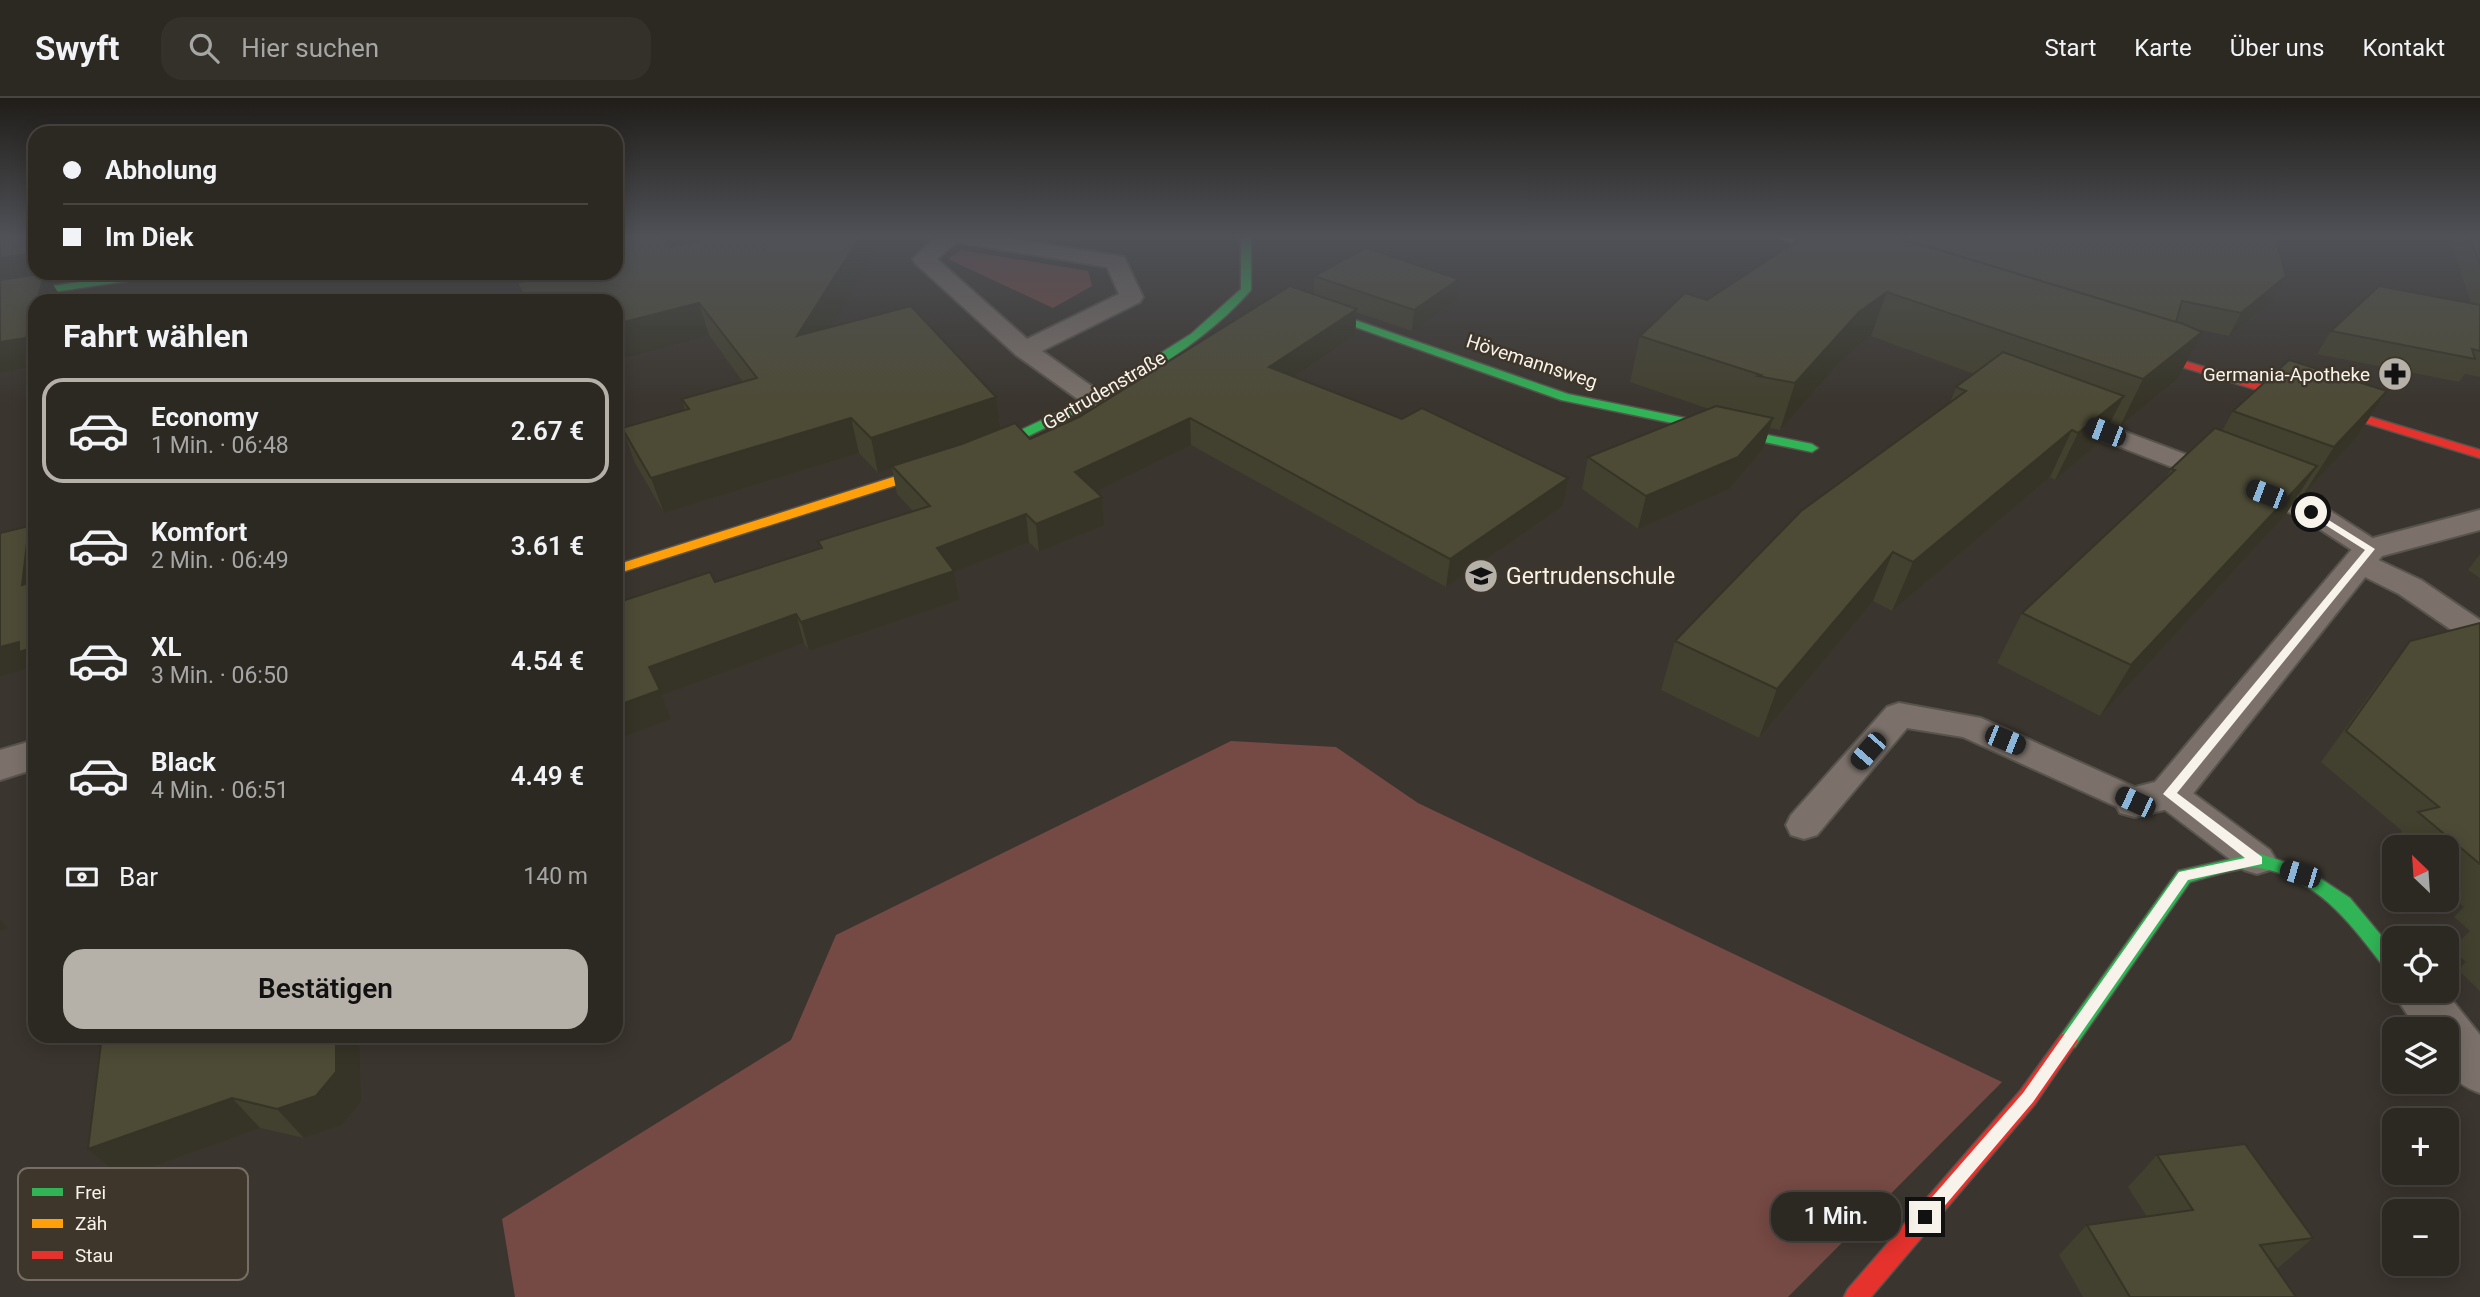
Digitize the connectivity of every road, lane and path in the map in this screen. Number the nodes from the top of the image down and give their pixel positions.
1 (21, 293) edge
2 (962, 293) edge
3 (1130, 293) edge
4 (1252, 293) edge
5 (0, 296) edge
6 (1286, 299) edge
7 (2117, 344) edge
8 (1025, 350) junction
9 (1095, 400) junction
10 (2043, 409) edge
11 (1812, 448) dead end
12 (2480, 454) edge
13 (2480, 520) edge
14 (2365, 556) junction
15 (623, 568) edge
16 (2480, 635) edge
17 (28, 756) edge
18 (0, 765) edge
19 (2152, 798) junction
20 (1804, 825) dead end
21 (2257, 860) junction
22 (2382, 950) edge
23 (2425, 1003) edge
24 (2436, 1017) edge
25 (2459, 1046) edge
26 (2480, 1072) edge
27 (1856, 1297) edge

1 - 5 street
2 - 8 lane
3 - 8 lane
4 - 9 street, Gertrudenstraße
6 - 11 street, Hövemannsweg
7 - 12 street
8 - 9 lane
9 - 15 street, Gertrudenstraße
10 - 14 lane
13 - 14 street
14 - 16 lane
14 - 19 street
17 - 18 street
19 - 20 lane
19 - 21 lane
21 - 22 street
21 - 27 street
23 - 24 street
25 - 26 street

